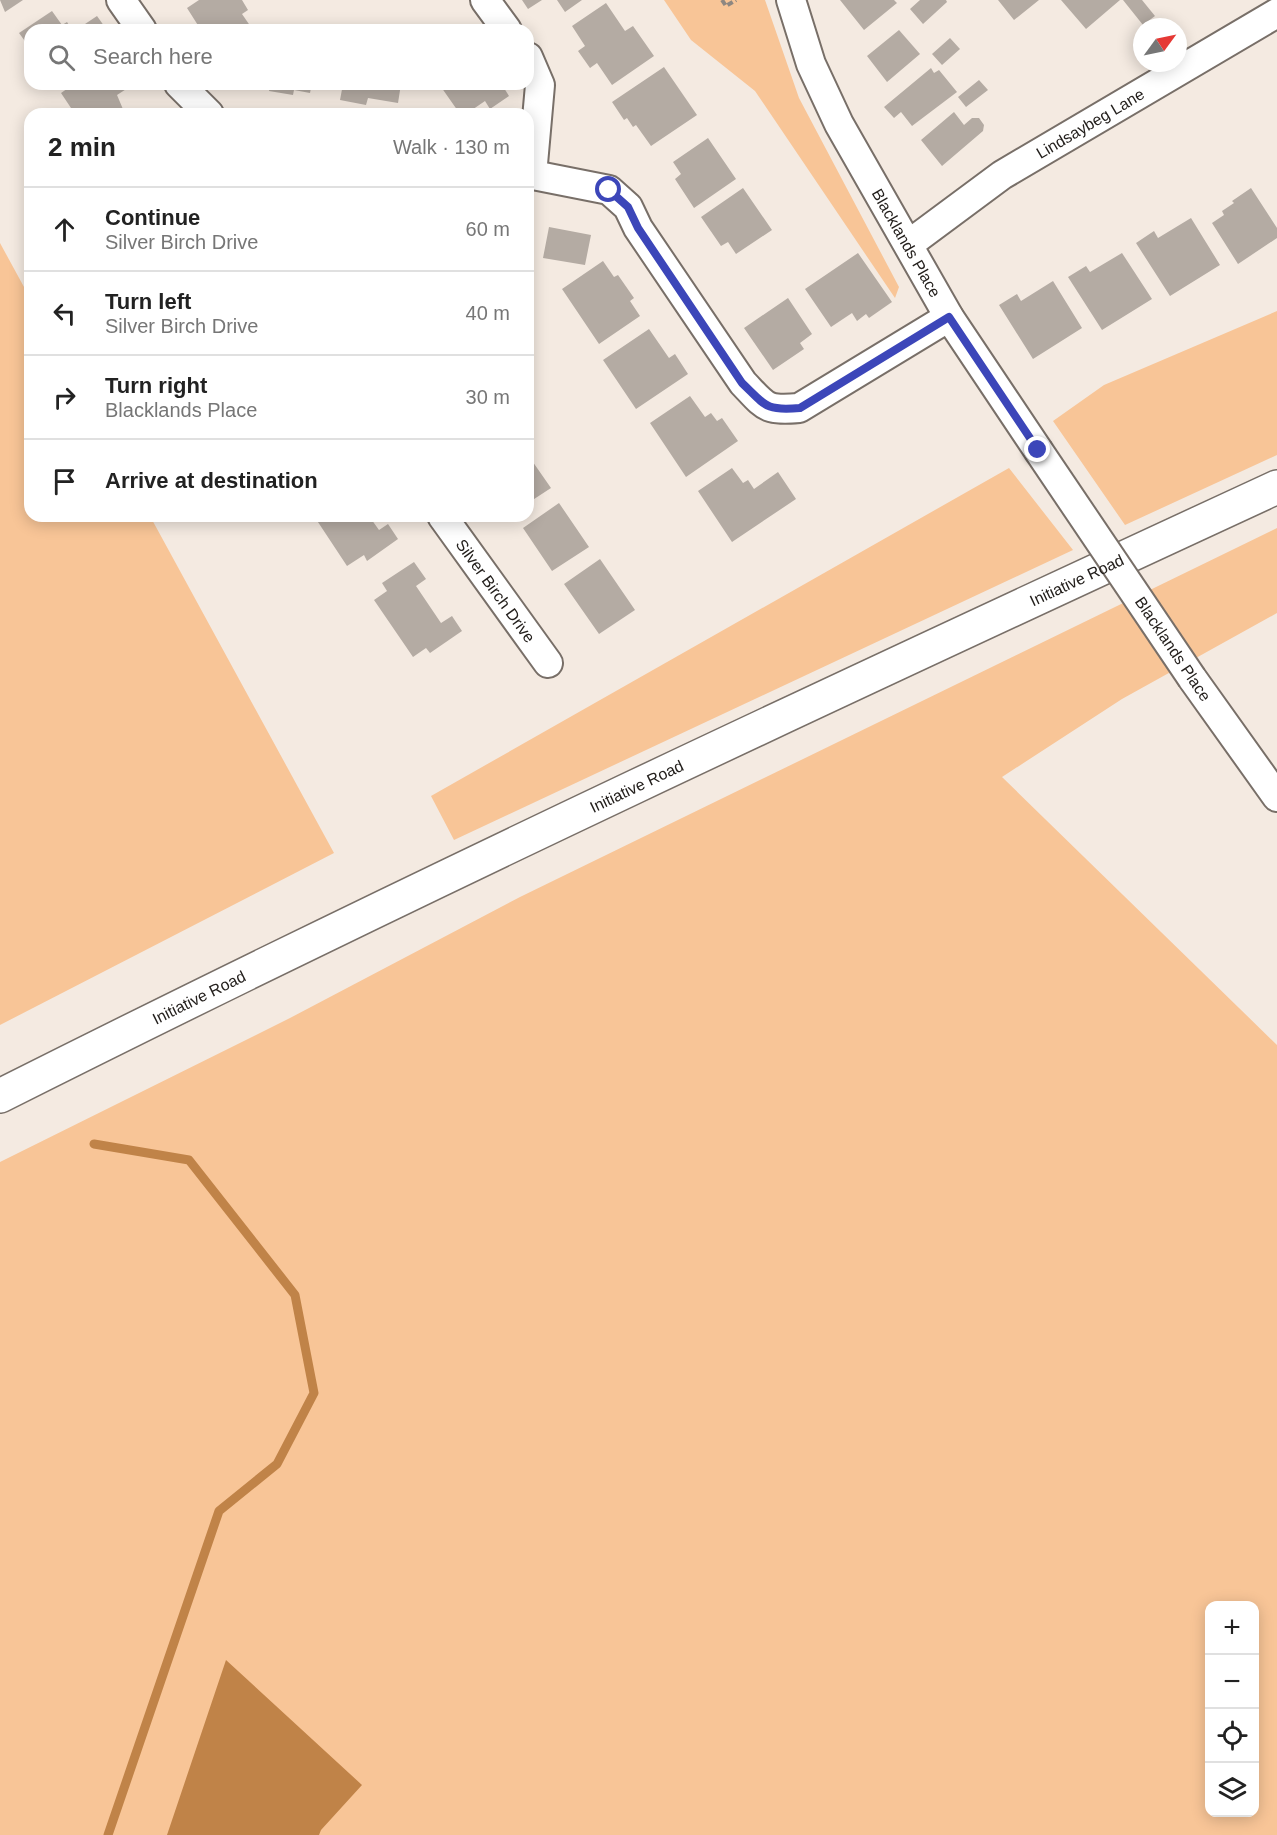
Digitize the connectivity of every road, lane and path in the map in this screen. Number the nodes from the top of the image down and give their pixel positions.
1 (121, 0) edge
2 (485, 0) edge
3 (723, 0) edge
4 (735, 0) edge
5 (791, 0) edge
6 (1277, 13) edge
7 (138, 24) edge
8 (503, 24) edge
9 (534, 71) edge
10 (185, 90) edge
11 (202, 108) edge
12 (534, 139) edge
13 (534, 176) edge
14 (909, 244) junction
15 (949, 317) junction
16 (1277, 487) edge
17 (446, 522) edge
18 (548, 663) dead end
19 (1277, 797) edge
20 (0, 1096) edge

1 - 7 street
2 - 8 street
3 - 4 path
5 - 14 street, Blacklands Place
6 - 14 street, Lindsaybeg Lane
9 - 12 street
10 - 11 street
13 - 15 street
14 - 15 street, Blacklands Place
15 - 19 street, Blacklands Place, bridge
16 - 20 main road, Initiative Road
17 - 18 street, Silver Birch Drive

